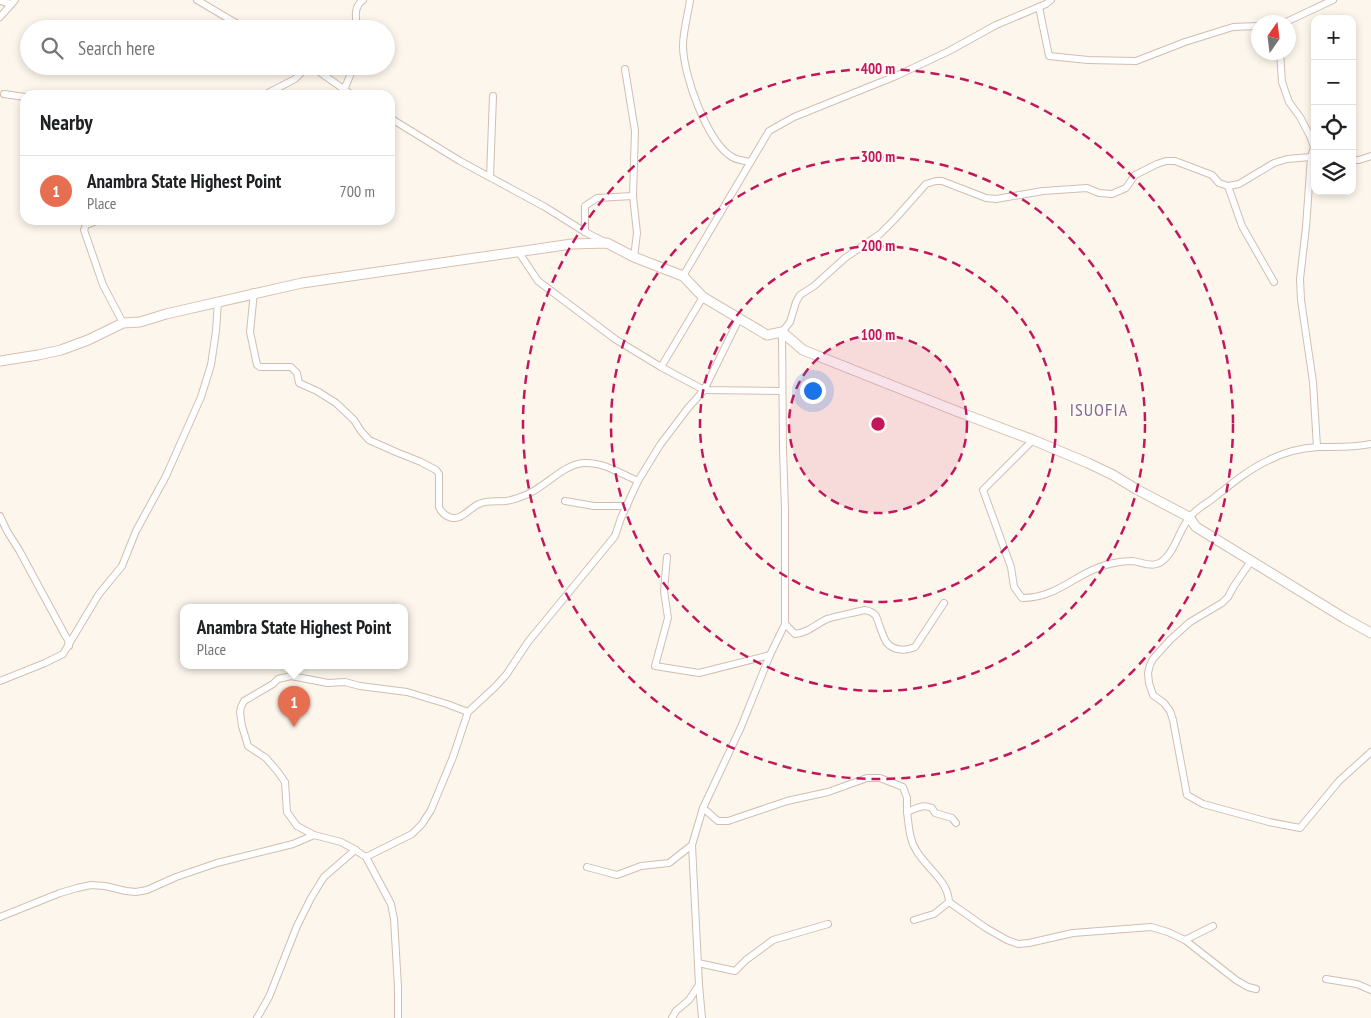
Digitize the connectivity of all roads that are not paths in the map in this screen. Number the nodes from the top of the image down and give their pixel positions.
1 (197, 0) edge
2 (355, 0) edge
3 (363, 0) edge
4 (690, 0) edge
5 (1051, 0) edge
6 (1333, 0) edge
7 (0, 1) edge
8 (13, 2) edge
9 (1039, 7) junction
10 (356, 8) junction
11 (0, 17) edge
12 (1296, 17) edge
13 (231, 20) edge
14 (357, 20) edge
15 (1251, 26) edge
16 (1281, 60) edge
17 (625, 69) dead end
18 (299, 75) edge
19 (322, 75) edge
20 (350, 75) edge
21 (274, 90) edge
22 (344, 90) joint
23 (4, 94) dead end
24 (20, 96) edge
25 (493, 96) dead end
26 (395, 121) edge
27 (1314, 150) edge
28 (1371, 156) edge
29 (1311, 158) edge
30 (1356, 160) edge
31 (750, 162) junction
32 (490, 177) junction
33 (1311, 178) edge
34 (1228, 186) junction
35 (633, 196) junction
36 (86, 225) edge
37 (585, 232) junction
38 (607, 243) junction
39 (518, 251) junction
40 (634, 257) junction
41 (683, 276) junction
42 (1274, 282) dead end
43 (254, 292) junction
44 (703, 297) junction
45 (218, 301) junction
46 (739, 319) junction
47 (123, 323) junction
48 (782, 332) junction
49 (0, 361) edge
50 (661, 367) junction
51 (704, 390) junction
52 (782, 391) junction
53 (1033, 440) junction
54 (1371, 444) edge
55 (1317, 448) junction
56 (638, 481) junction
57 (565, 501) dead end
58 (627, 506) junction
59 (0, 516) edge
60 (1190, 517) junction
61 (666, 557) dead end
62 (1251, 561) junction
63 (944, 603) dead end
64 (785, 624) junction
65 (1371, 633) edge
66 (69, 646) junction
67 (770, 655) junction
68 (0, 681) edge
69 (468, 712) junction
70 (1371, 752) edge
71 (703, 808) junction
72 (908, 812) junction
73 (956, 823) dead end
74 (314, 835) junction
75 (692, 845) junction
76 (355, 850) junction
77 (366, 857) junction
78 (587, 867) dead end
79 (949, 902) junction
80 (0, 917) edge
81 (914, 920) dead end
82 (828, 924) dead end
83 (1212, 926) dead end
84 (1184, 940) junction
85 (698, 963) junction
86 (1326, 979) dead end
87 (698, 984) junction
88 (1256, 989) dead end
89 (1371, 990) edge
90 (257, 1018) edge
91 (398, 1018) edge
92 (672, 1018) edge
93 (702, 1018) edge

1 - 13 street
2 - 10 street
3 - 10 street
4 - 31 street
5 - 9 street
6 - 12 street
7 - 8 street
8 - 11 street
9 - 15 street
9 - 31 street
10 - 14 street
16 - 27 street
17 - 35 street
18 - 21 street
19 - 22 street
20 - 22 street
23 - 24 street
25 - 32 street
26 - 32 street
28 - 30 street
29 - 34 street
31 - 41 street
32 - 37 street
33 - 55 street
34 - 42 street
34 - 48 street
35 - 37 street
35 - 40 street
36 - 47 street
37 - 38 street
38 - 39 main road
38 - 40 main road
39 - 43 main road
39 - 50 street
40 - 41 main road
41 - 44 main road
43 - 45 main road
43 - 56 street
44 - 46 main road
44 - 50 street
45 - 47 main road
45 - 66 street
46 - 48 main road
46 - 51 street
47 - 49 main road
48 - 52 street
48 - 53 main road
50 - 51 street
51 - 52 street
51 - 56 street
52 - 64 street
53 - 60 main road
53 - 60 street
54 - 55 street
55 - 60 street
56 - 58 street
57 - 58 street
58 - 69 street
59 - 66 street
60 - 62 main road
61 - 67 street
62 - 65 main road
62 - 70 street
63 - 64 street
64 - 67 street
66 - 68 street
67 - 71 street
69 - 74 street
69 - 77 street
71 - 72 street
71 - 75 street
72 - 73 street
72 - 79 street
74 - 76 street
74 - 80 street
75 - 78 street
75 - 85 street
76 - 77 street
76 - 90 street
77 - 91 street
79 - 81 street
79 - 84 street
82 - 85 street
83 - 84 street
84 - 88 street
85 - 87 street
86 - 89 street
87 - 92 street
87 - 93 street

